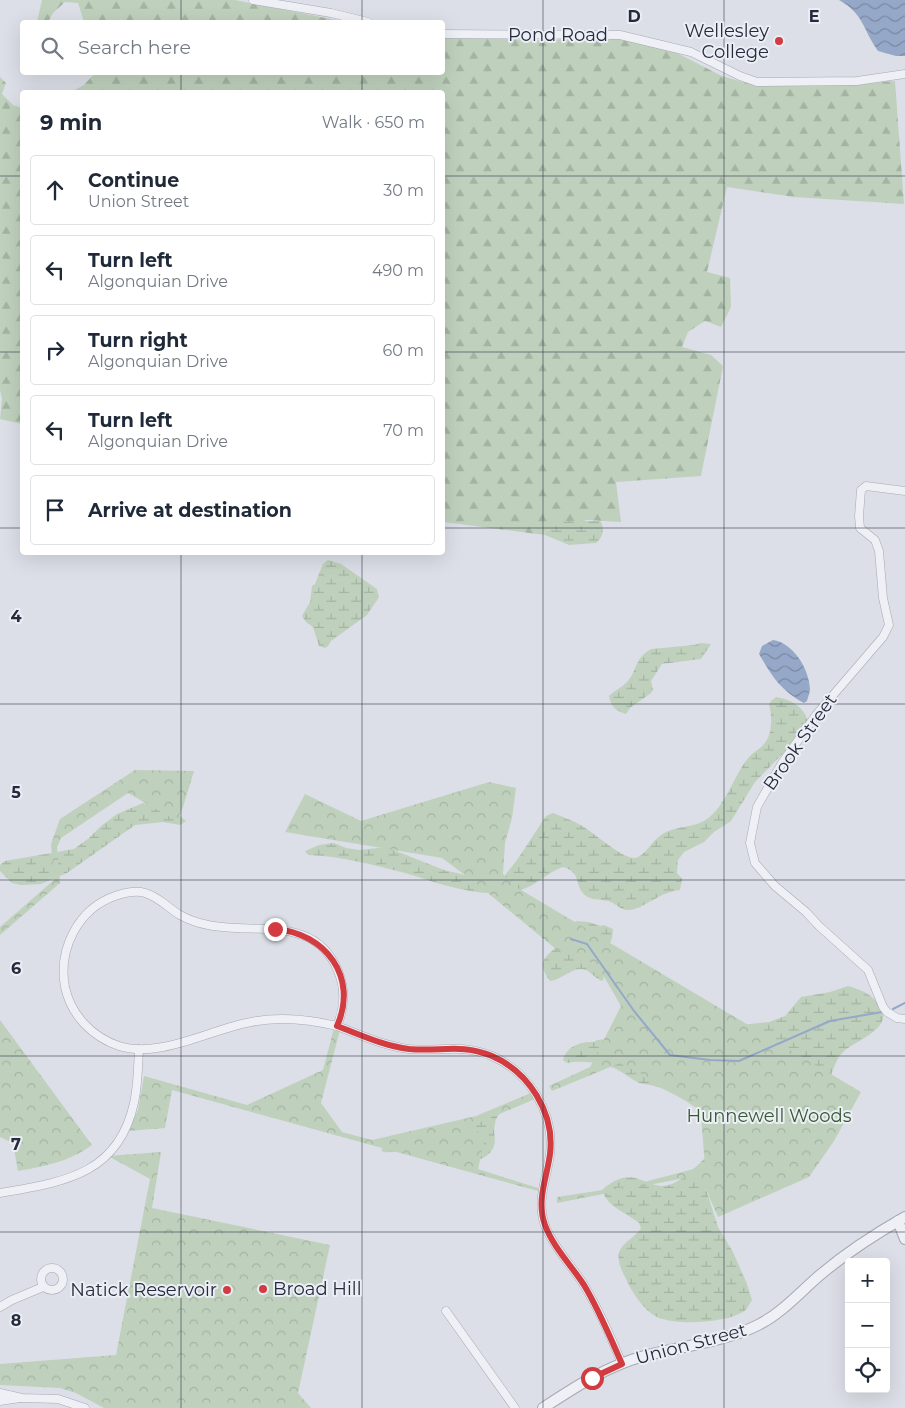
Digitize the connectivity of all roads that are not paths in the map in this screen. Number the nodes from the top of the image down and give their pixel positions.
1 (253, 0) edge
2 (360, 20) edge
3 (445, 34) edge
4 (905, 74) edge
5 (905, 491) edge
6 (905, 1019) edge
7 (337, 1026) junction
8 (138, 1049) junction
9 (0, 1194) edge
10 (901, 1219) edge
11 (905, 1239) edge
12 (43, 1287) dead end
13 (0, 1307) edge
14 (446, 1311) dead end
15 (622, 1364) junction
16 (0, 1393) edge
17 (22, 1398) junction
18 (0, 1401) edge
19 (546, 1407) edge
20 (85, 1408) edge
21 (515, 1408) edge

1 - 2 street
3 - 4 street, Pond Road
5 - 6 street, Brook Street
7 - 8 street
7 - 8 street
7 - 15 street
8 - 9 street
10 - 11 street
10 - 15 street, Union Street
12 - 13 street
14 - 21 street
15 - 19 street, Union Street
16 - 17 street
17 - 18 street
17 - 20 street

